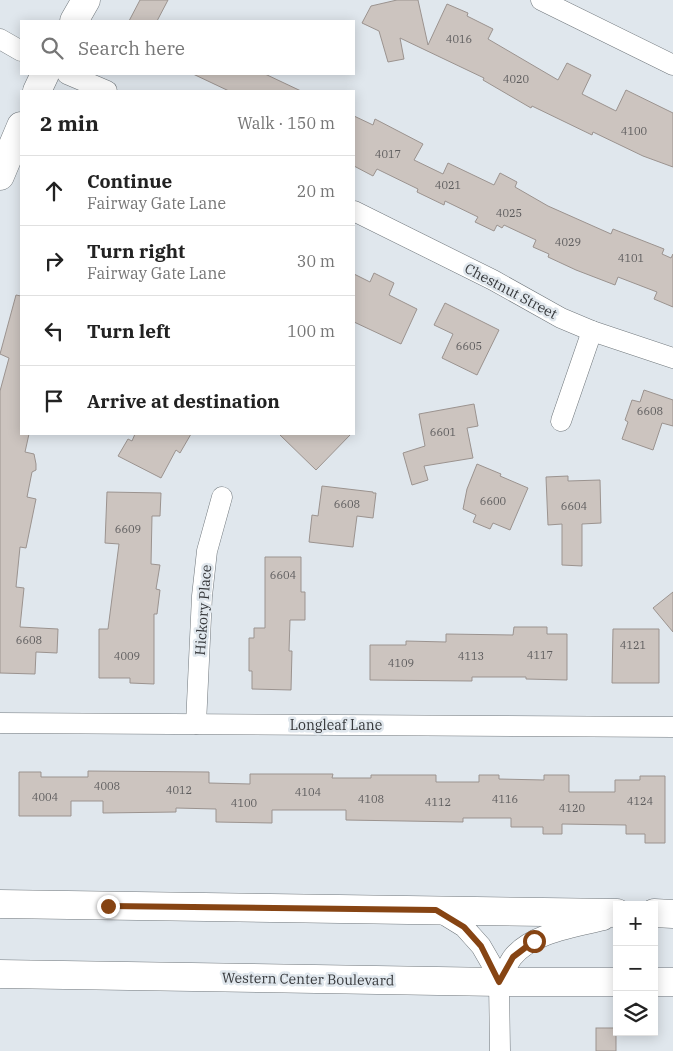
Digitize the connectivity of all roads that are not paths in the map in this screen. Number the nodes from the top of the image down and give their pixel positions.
1 (86, 0) edge
2 (541, 0) edge
3 (75, 20) edge
4 (0, 39) edge
5 (20, 50) edge
6 (673, 65) edge
7 (45, 75) edge
8 (69, 75) edge
9 (37, 90) edge
10 (105, 90) edge
11 (20, 128) edge
12 (0, 176) edge
13 (355, 211) edge
14 (592, 331) junction
15 (673, 358) edge
16 (561, 421) dead end
17 (222, 497) dead end
18 (0, 723) edge
19 (196, 724) junction
20 (673, 727) edge
21 (0, 904) edge
22 (436, 910) junction
23 (613, 913) edge
24 (658, 914) edge
25 (673, 914) edge
26 (613, 918) edge
27 (0, 974) edge
28 (499, 982) junction
29 (613, 982) edge
30 (658, 982) edge
31 (673, 982) edge
32 (500, 1051) edge

1 - 3 main road
2 - 6 street
4 - 5 street
7 - 9 main road
8 - 10 street
11 - 12 main road
13 - 14 street, Chestnut Street
14 - 15 street, Chestnut Street
14 - 16 street
17 - 19 street, Hickory Place
18 - 19 street, Longleaf Lane
19 - 20 street, Longleaf Lane
21 - 22 main road
22 - 23 main road
22 - 28 street
24 - 25 main road
26 - 28 street
27 - 28 main road, Western Center Boulevard
28 - 29 main road, Western Center Boulevard
28 - 32 street
30 - 31 main road

